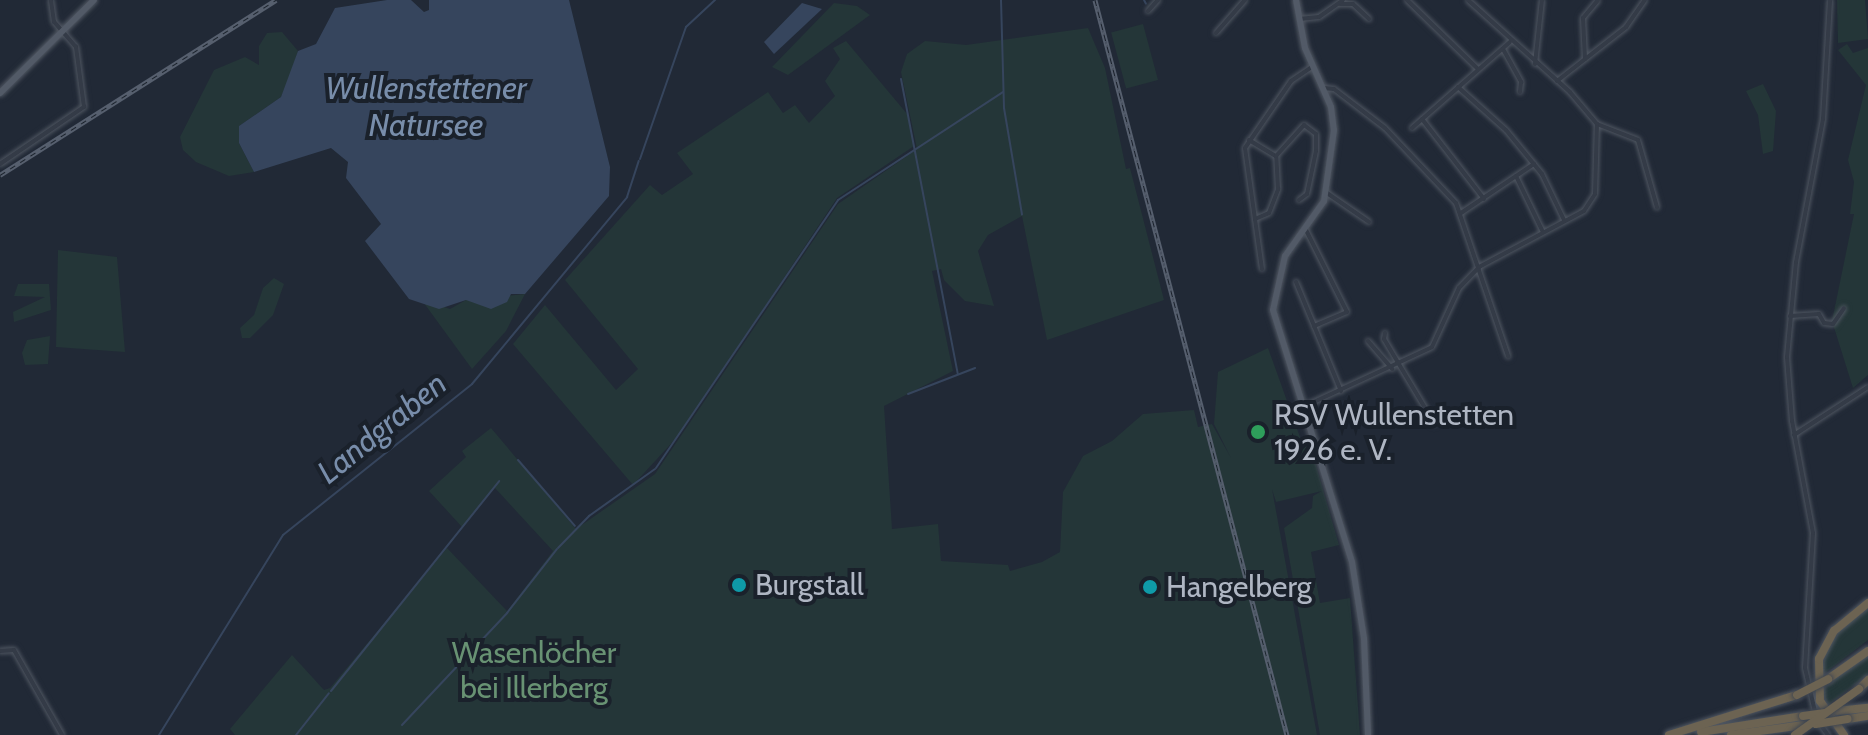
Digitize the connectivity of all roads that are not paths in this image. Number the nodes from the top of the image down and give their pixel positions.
1 (51, 0) edge
2 (94, 0) edge
3 (1158, 0) edge
4 (1245, 0) edge
5 (1296, 0) edge
6 (1407, 0) edge
7 (1468, 0) edge
8 (1542, 0) edge
9 (1598, 0) edge
10 (1645, 0) edge
11 (1830, 0) edge
12 (1341, 2) edge
13 (1148, 11) dead end
14 (1299, 19) junction
15 (1369, 19) dead end
16 (65, 33) junction
17 (1216, 33) dead end
18 (1510, 42) junction
19 (1503, 49) junction
20 (1585, 59) junction
21 (1535, 64) junction
22 (1313, 66) junction
23 (1478, 69) junction
24 (1557, 81) junction
25 (1458, 87) junction
26 (1324, 88) junction
27 (1520, 92) dead end
28 (0, 93) edge
29 (1422, 119) junction
30 (1597, 124) junction
31 (1412, 128) dead end
32 (1249, 140) junction
33 (1276, 156) junction
34 (0, 164) edge
35 (1534, 164) junction
36 (1516, 176) junction
37 (1327, 193) junction
38 (1484, 199) junction
39 (1299, 200) dead end
40 (1657, 207) dead end
41 (1461, 213) junction
42 (1255, 219) junction
43 (1564, 220) junction
44 (1369, 222) dead end
45 (1305, 228) junction
46 (1542, 230) junction
47 (1479, 267) junction
48 (1262, 269) dead end
49 (1296, 282) dead end
50 (1844, 308) dead end
51 (1790, 316) junction
52 (1314, 326) junction
53 (1385, 333) dead end
54 (1368, 341) dead end
55 (1508, 356) dead end
56 (1403, 365) junction
57 (1392, 369) junction
58 (1868, 387) edge
59 (1341, 391) junction
60 (1303, 407) junction
61 (1434, 423) dead end
62 (1794, 435) junction
63 (1868, 603) edge
64 (0, 651) edge
65 (1868, 651) edge
66 (1868, 680) edge
67 (1868, 708) edge
68 (1868, 716) edge
69 (1803, 721) junction
70 (62, 735) edge
71 (1368, 735) edge
72 (1669, 735) edge
73 (1681, 735) edge
74 (1731, 735) edge
75 (1795, 735) edge
76 (1828, 735) edge
77 (1844, 735) edge

1 - 16 street
2 - 16 main road
3 - 13 street
4 - 17 street
5 - 14 main road
6 - 23 street
7 - 18 street
8 - 21 street
9 - 20 street
10 - 20 street
11 - 51 street
12 - 14 street
12 - 15 street
14 - 22 main road
16 - 28 main road
16 - 34 street
18 - 19 street
18 - 21 street
19 - 23 street
19 - 27 street
20 - 24 street
21 - 24 street
22 - 26 main road
22 - 32 street
23 - 25 street
24 - 30 street
25 - 29 street
25 - 35 street
26 - 37 main road
26 - 41 street
29 - 31 street
29 - 38 street
30 - 40 street
30 - 43 street
32 - 33 street
32 - 42 street
33 - 39 street
33 - 42 street
35 - 36 street
35 - 43 street
36 - 38 street
36 - 46 street
37 - 44 street
37 - 45 main road
38 - 41 street
41 - 47 street
42 - 48 street
43 - 46 street
45 - 52 street
45 - 60 main road
46 - 47 street
47 - 55 street
47 - 56 street
49 - 52 street
50 - 51 street
51 - 62 street
52 - 59 street
53 - 56 street
54 - 57 street
56 - 57 street
56 - 61 street
57 - 59 street
58 - 62 street
59 - 60 street
60 - 71 main road
62 - 76 street
63 - 77 highway
64 - 70 street
65 - 72 highway, bridge
66 - 75 highway, bridge
67 - 69 highway, bridge
68 - 69 highway, bridge
69 - 73 highway
69 - 74 highway

